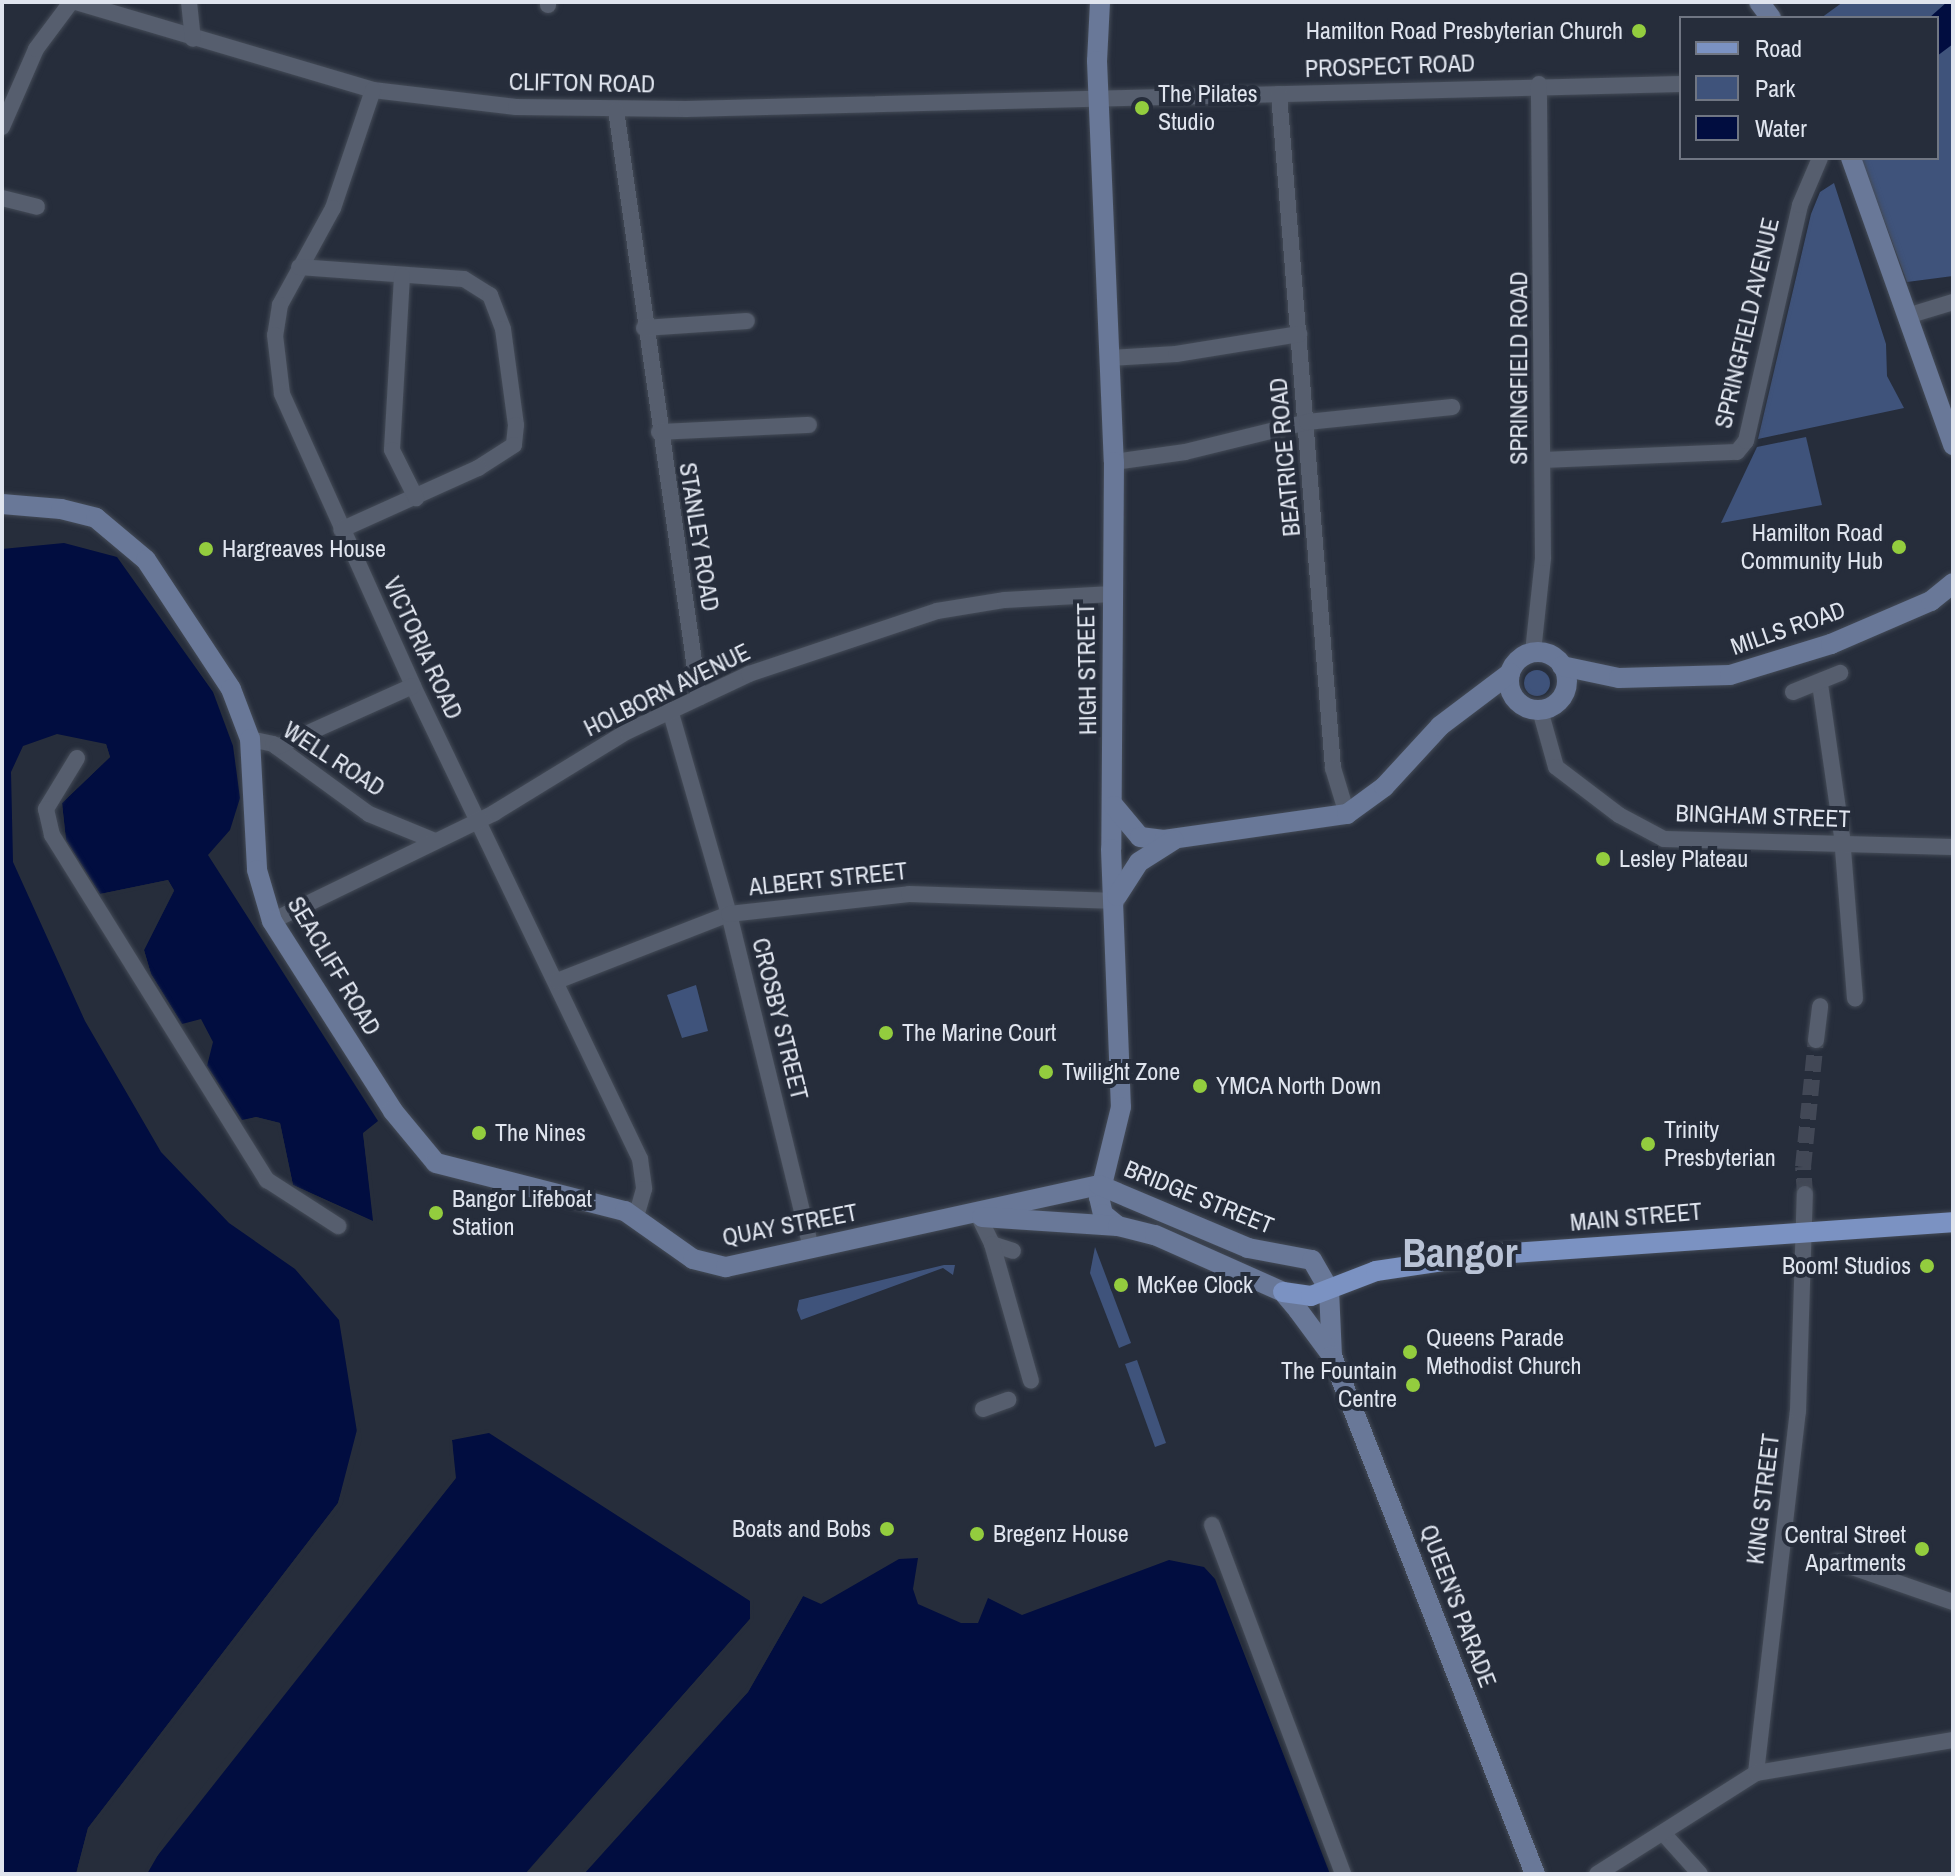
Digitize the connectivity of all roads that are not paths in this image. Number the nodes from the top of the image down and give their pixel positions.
1 (73, 2) edge
2 (189, 2) edge
3 (1095, 3) edge
4 (193, 39) junction
5 (1539, 84) junction
6 (1679, 84) edge
7 (373, 90) junction
8 (1279, 94) junction
9 (1101, 99) junction
10 (616, 110) junction
11 (2, 127) edge
12 (1819, 160) edge
13 (1852, 160) edge
14 (2, 198) edge
15 (37, 207) dead end
16 (299, 267) junction
17 (402, 276) junction
18 (1953, 302) edge
19 (1907, 316) junction
20 (747, 321) dead end
21 (644, 328) junction
22 (1299, 334) junction
23 (1110, 358) junction
24 (1452, 407) dead end
25 (1307, 422) junction
26 (809, 425) dead end
27 (659, 432) junction
28 (1953, 445) edge
29 (1543, 460) junction
30 (1114, 462) junction
31 (416, 498) junction
32 (2, 504) edge
33 (341, 530) junction
34 (1953, 583) edge
35 (1112, 594) junction
36 (1931, 601) junction
37 (1953, 605) edge
38 (1533, 652) junction
39 (1562, 666) junction
40 (1510, 673) junction
41 (1840, 673) dead end
42 (1820, 684) junction
43 (413, 686) junction
44 (1793, 692) dead end
45 (699, 697) junction
46 (670, 710) junction
47 (1540, 710) junction
48 (250, 739) junction
49 (277, 747) junction
50 (77, 758) dead end
51 (1114, 806) junction
52 (1347, 814) junction
53 (479, 820) junction
54 (1177, 839) junction
55 (435, 841) junction
56 (1842, 846) junction
57 (1953, 847) edge
58 (1117, 898) junction
59 (729, 914) junction
60 (272, 921) junction
61 (557, 981) junction
62 (1855, 998) dead end
63 (1820, 1006) dead end
64 (1816, 1040) tunnel mouth
65 (1099, 1185) junction
66 (1805, 1194) tunnel mouth
67 (636, 1217) junction
68 (972, 1217) junction
69 (1953, 1222) edge
70 (338, 1226) dead end
71 (1118, 1226) junction
72 (1805, 1230) junction
73 (992, 1244) junction
74 (811, 1249) junction
75 (1013, 1251) dead end
76 (1329, 1290) junction
77 (1283, 1292) junction
78 (1332, 1356) junction
79 (1031, 1381) dead end
80 (1008, 1400) dead end
81 (983, 1409) dead end
82 (1212, 1525) dead end
83 (1838, 1562) dead end
84 (1953, 1602) edge
85 (1953, 1740) edge
86 (1756, 1773) junction
87 (1663, 1833) junction
88 (1343, 1874) edge
89 (1535, 1874) edge
90 (1597, 1874) edge
91 (1700, 1874) edge

1 - 4 street, CLIFTON ROAD
1 - 11 street
2 - 4 street
3 - 9 street, HIGH STREET
4 - 7 street, CLIFTON ROAD
5 - 6 street, PROSPECT ROAD
5 - 8 street, PROSPECT ROAD
5 - 29 street, SPRINGFIELD ROAD
7 - 10 street, CLIFTON ROAD
7 - 16 street, VICTORIA ROAD
8 - 9 street, PROSPECT ROAD
8 - 22 street, BEATRICE ROAD
9 - 10 street, CLIFTON ROAD
9 - 23 street, HIGH STREET
10 - 21 street, STANLEY ROAD
12 - 29 street, SPRINGFIELD AVENUE
13 - 19 street
14 - 15 street
16 - 17 street
16 - 33 street, VICTORIA ROAD
17 - 31 street
17 - 31 street
18 - 19 street
19 - 28 street
20 - 21 street
21 - 27 street, STANLEY ROAD
22 - 23 street
22 - 25 street, BEATRICE ROAD
23 - 30 street, HIGH STREET
24 - 25 street
25 - 30 street
25 - 52 street, BEATRICE ROAD
26 - 27 street
27 - 45 street, STANLEY ROAD
29 - 38 street, SPRINGFIELD ROAD
30 - 35 street, HIGH STREET
31 - 33 street
32 - 48 street, SEACLIFF ROAD
33 - 43 street, VICTORIA ROAD
34 - 36 street, MILLS ROAD
35 - 45 street, HOLBORN AVENUE
35 - 51 street, HIGH STREET
36 - 37 street
36 - 39 street, MILLS ROAD
38 - 39 street
38 - 40 street
39 - 47 street
40 - 47 street
40 - 52 street
41 - 42 street
42 - 44 street
42 - 56 street
43 - 49 street
43 - 53 street, VICTORIA ROAD
45 - 46 street, HOLBORN AVENUE
46 - 53 street, HOLBORN AVENUE
46 - 59 street, CROSBY STREET
47 - 56 street, BINGHAM STREET
48 - 49 street, WELL ROAD
48 - 60 street, SEACLIFF ROAD
49 - 55 street, WELL ROAD
50 - 70 street
51 - 54 street
51 - 58 street, HIGH STREET
52 - 54 street
53 - 55 street, HOLBORN AVENUE
53 - 61 street, VICTORIA ROAD
54 - 58 street
55 - 60 street, HOLBORN AVENUE
56 - 57 street, BINGHAM STREET
56 - 62 street
58 - 59 street, ALBERT STREET
58 - 65 street, HIGH STREET
59 - 61 street, ALBERT STREET
59 - 74 street, CROSBY STREET
60 - 67 street, SEACLIFF ROAD
61 - 67 street, VICTORIA ROAD
63 - 64 street
65 - 68 street, BRIDGE STREET
65 - 71 street
65 - 76 street, BRIDGE STREET
66 - 72 street, KING STREET
67 - 74 street, QUAY STREET
68 - 71 street
68 - 73 street
68 - 74 street, QUAY STREET
69 - 72 main road, MAIN STREET
71 - 77 street
72 - 76 main road, MAIN STREET
72 - 86 street, KING STREET
73 - 75 street
73 - 79 street
76 - 77 main road, MAIN STREET
76 - 78 street
77 - 78 street
78 - 89 street, QUEEN'S PARADE
80 - 81 street
82 - 88 street
83 - 84 street
85 - 86 street
86 - 87 street
87 - 90 street
87 - 91 street

